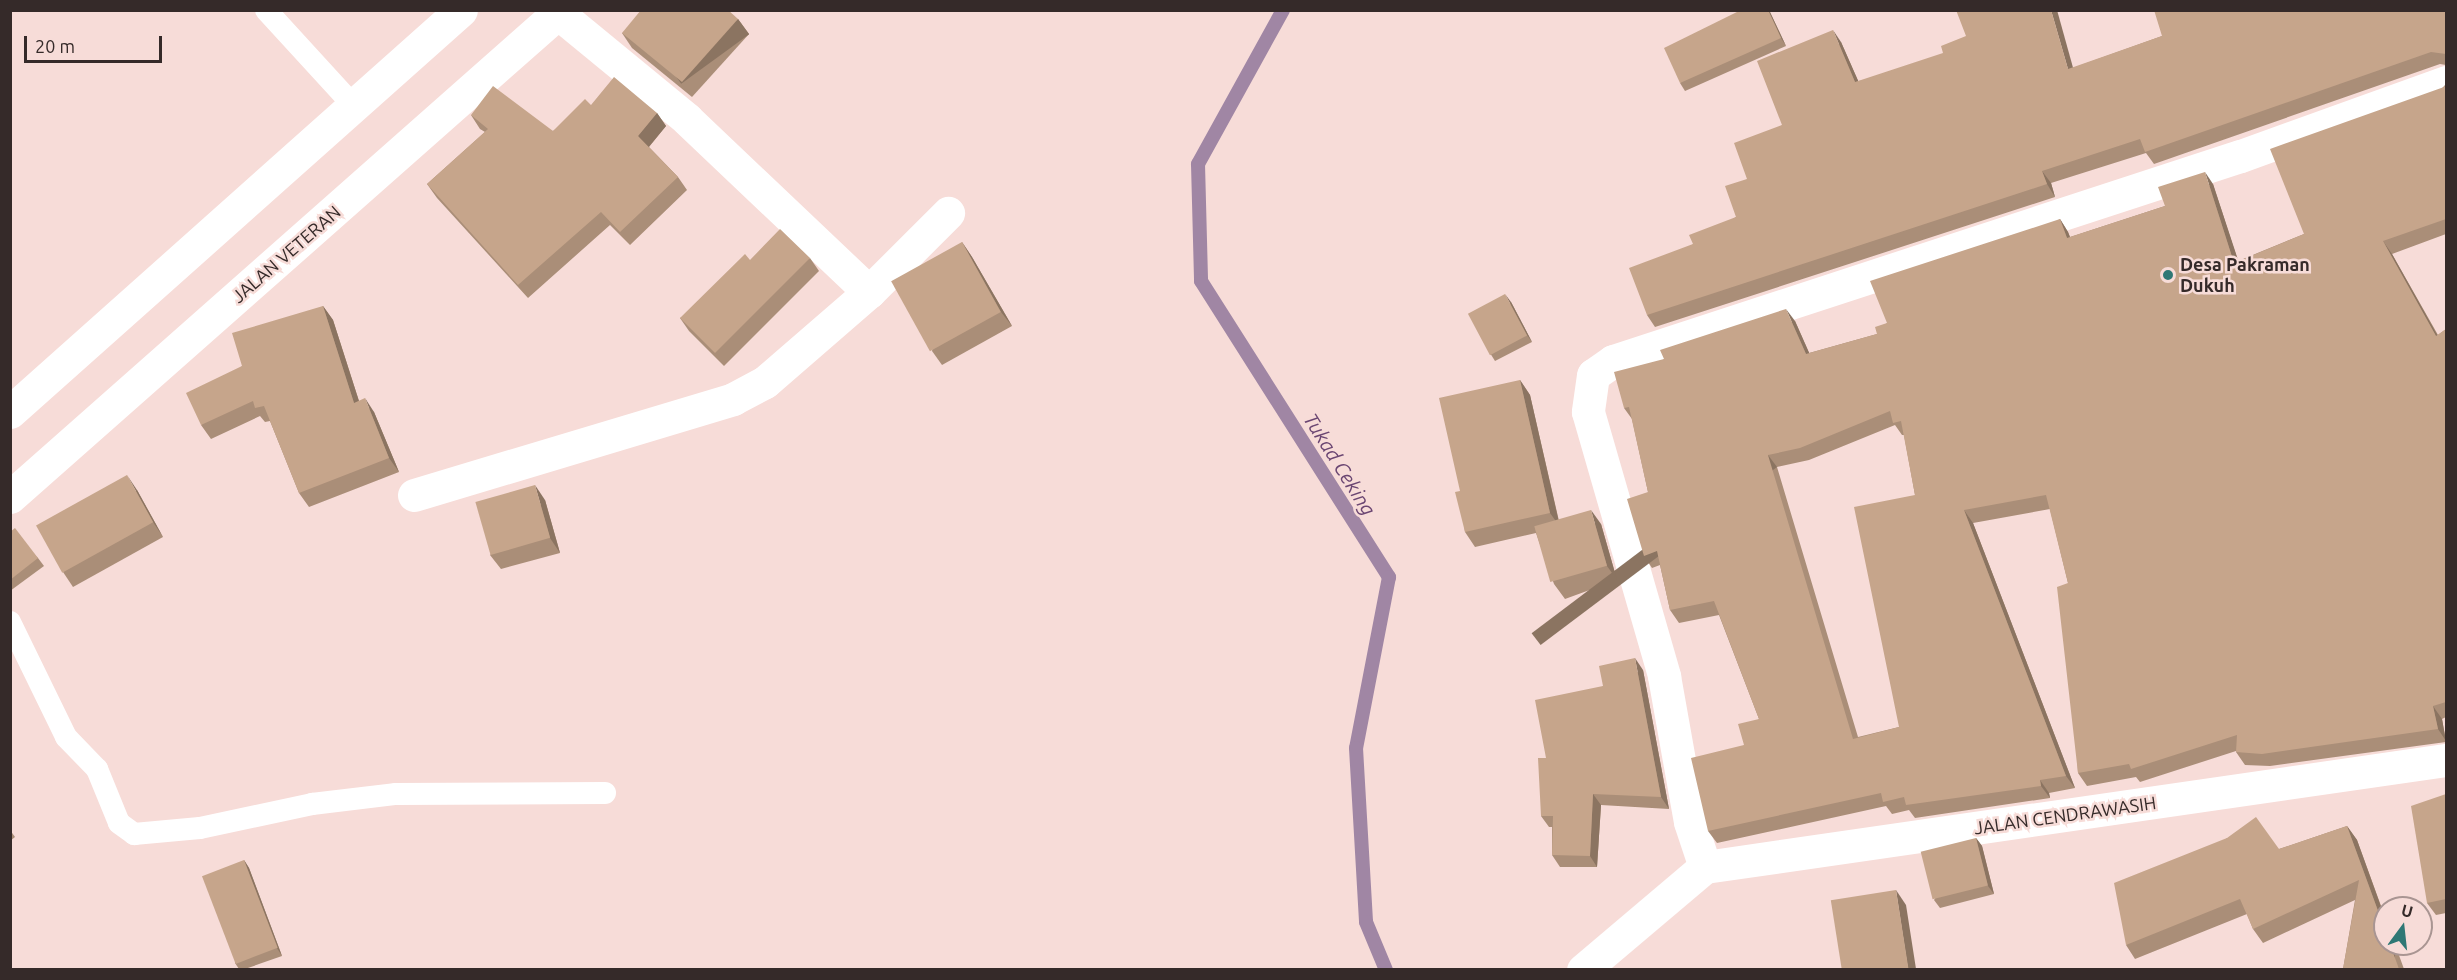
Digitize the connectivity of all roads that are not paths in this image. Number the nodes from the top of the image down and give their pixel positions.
1 (266, 10) edge
2 (461, 10) edge
3 (559, 12) edge
4 (2446, 82) edge
5 (356, 107) junction
6 (948, 213) dead end
7 (869, 292) junction
8 (10, 412) edge
9 (414, 495) dead end
10 (10, 497) edge
11 (10, 622) edge
12 (2446, 760) edge
13 (605, 793) dead end
14 (1701, 856) junction
15 (1583, 969) edge

1 - 5 lane
2 - 5 street
3 - 7 street
3 - 10 street, JALAN VETERAN
4 - 14 street
5 - 8 street
6 - 7 street
7 - 9 street
11 - 13 lane
12 - 14 street, JALAN CENDRAWASIH
14 - 15 street

